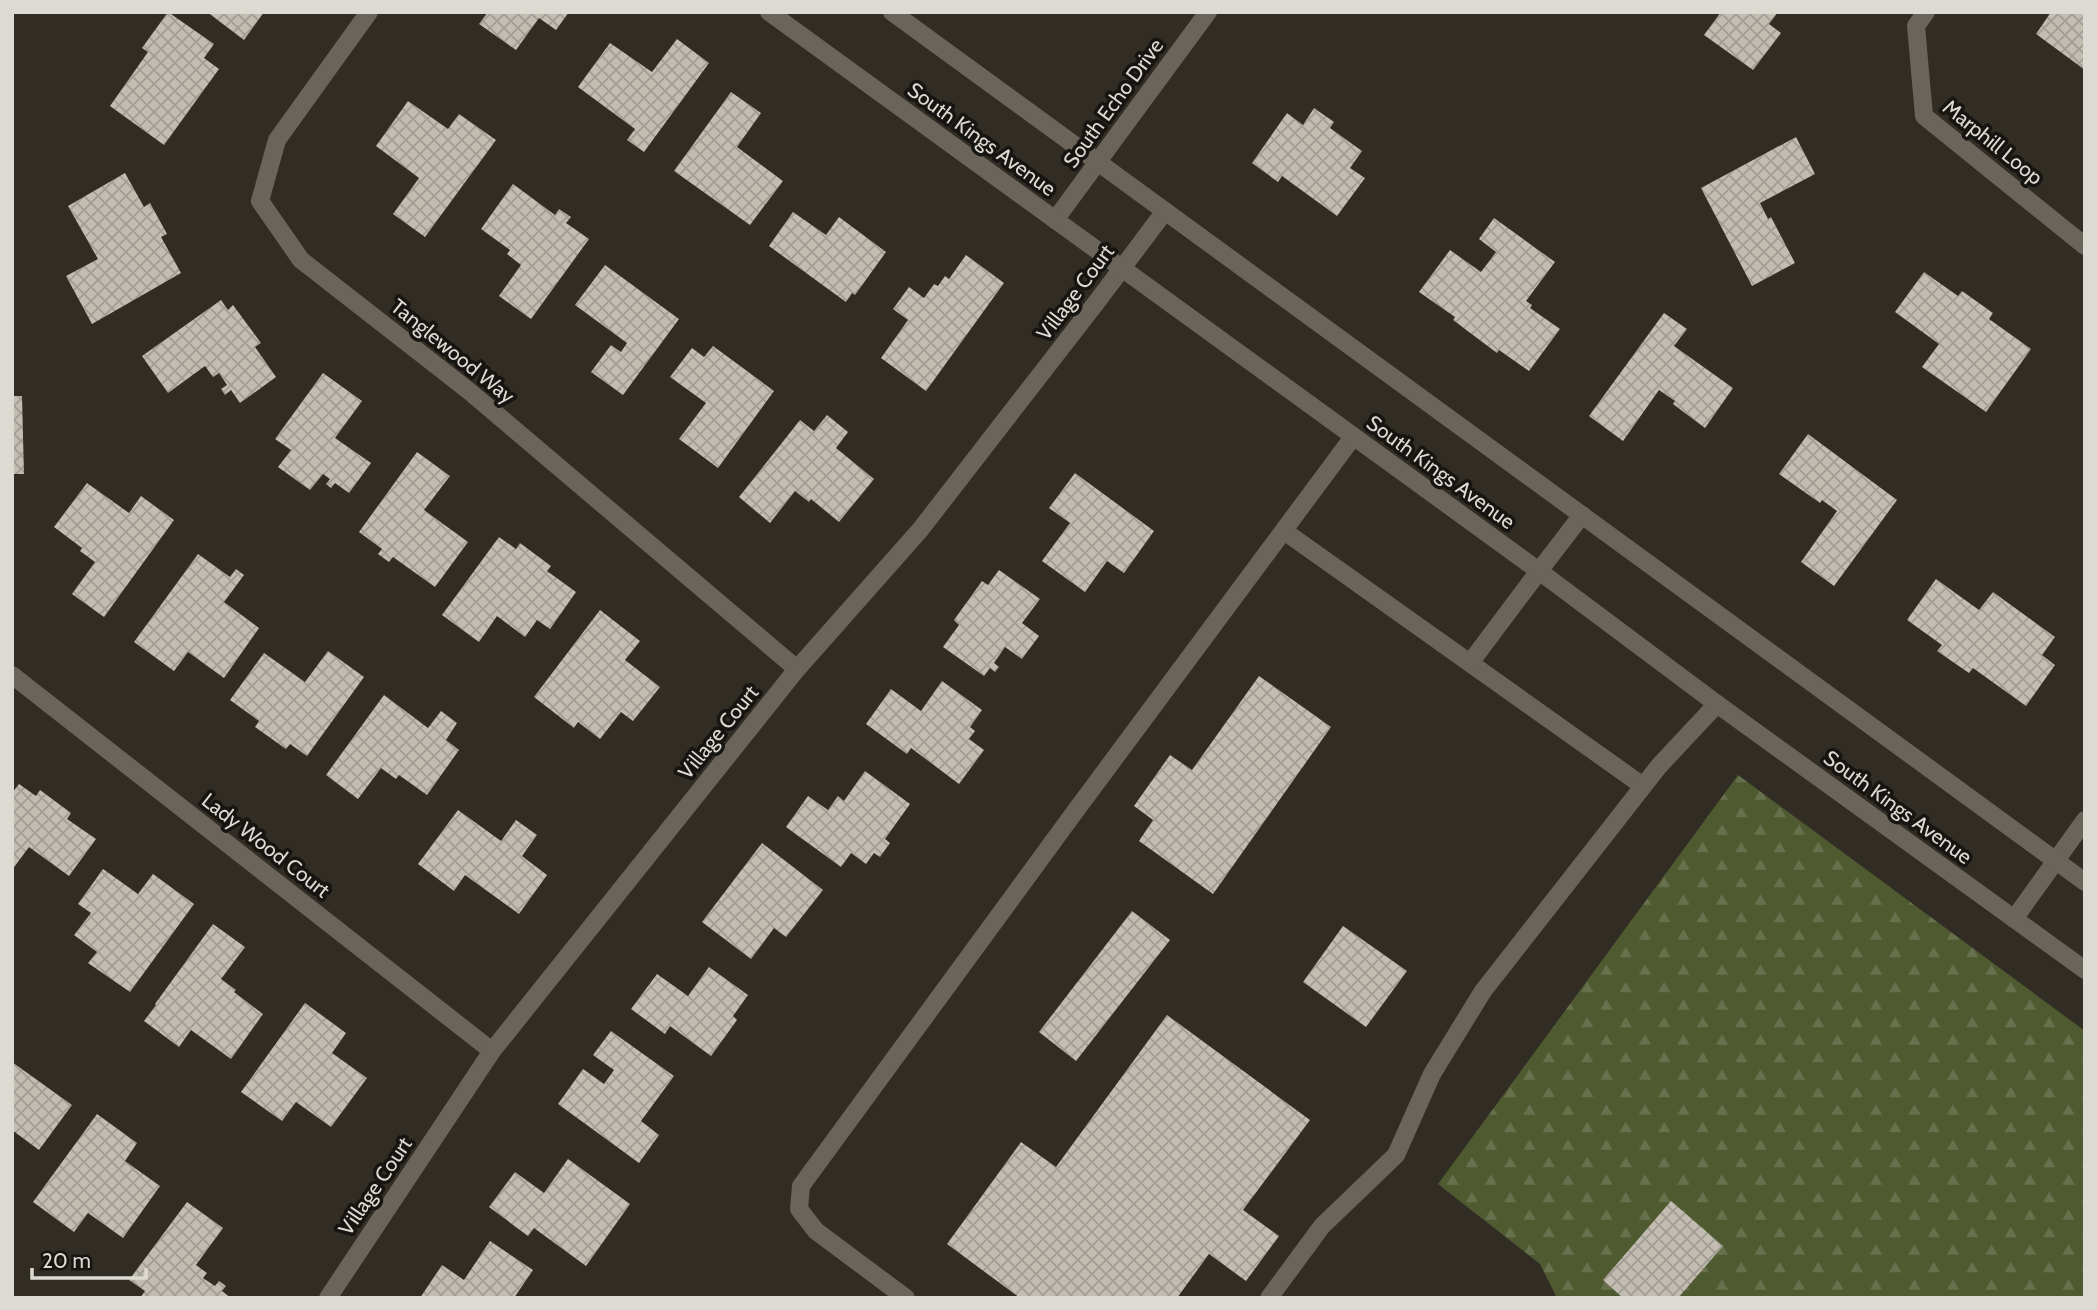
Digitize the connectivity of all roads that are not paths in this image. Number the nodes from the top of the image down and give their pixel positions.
1 (369, 12) edge
2 (769, 12) edge
3 (892, 12) edge
4 (1208, 12) edge
5 (1926, 12) edge
6 (1098, 163) junction
7 (1165, 211) junction
8 (1055, 220) junction
9 (2085, 246) edge
10 (1122, 268) junction
11 (1353, 438) junction
12 (1582, 515) junction
13 (1284, 531) junction
14 (1539, 571) junction
15 (1470, 663) junction
16 (797, 669) junction
17 (12, 675) edge
18 (1717, 704) junction
19 (1643, 786) junction
20 (2085, 820) edge
21 (2056, 861) junction
22 (2085, 882) edge
23 (2014, 919) junction
24 (2085, 971) edge
25 (492, 1051) junction
26 (328, 1298) edge
27 (906, 1298) edge
28 (1269, 1298) edge

1 - 16 street, Tanglewood Way
2 - 8 street, South Kings Avenue
3 - 6 street
4 - 6 street, South Echo Drive
5 - 9 street, Marphill Loop
6 - 7 street
6 - 8 street, South Echo Drive
7 - 10 street, Village Court
7 - 12 street
8 - 10 street, South Kings Avenue
10 - 11 street, South Kings Avenue
10 - 16 street, Village Court
11 - 13 street
11 - 14 street, South Kings Avenue
12 - 14 street
12 - 21 street
13 - 15 street
13 - 27 street
14 - 15 street
14 - 18 street, South Kings Avenue
15 - 19 street
16 - 25 street, Village Court
17 - 25 street, Lady Wood Court
18 - 19 street
18 - 23 street, South Kings Avenue
19 - 28 street
20 - 21 street
21 - 22 street
21 - 23 street
23 - 24 street, South Kings Avenue
25 - 26 street, Village Court

